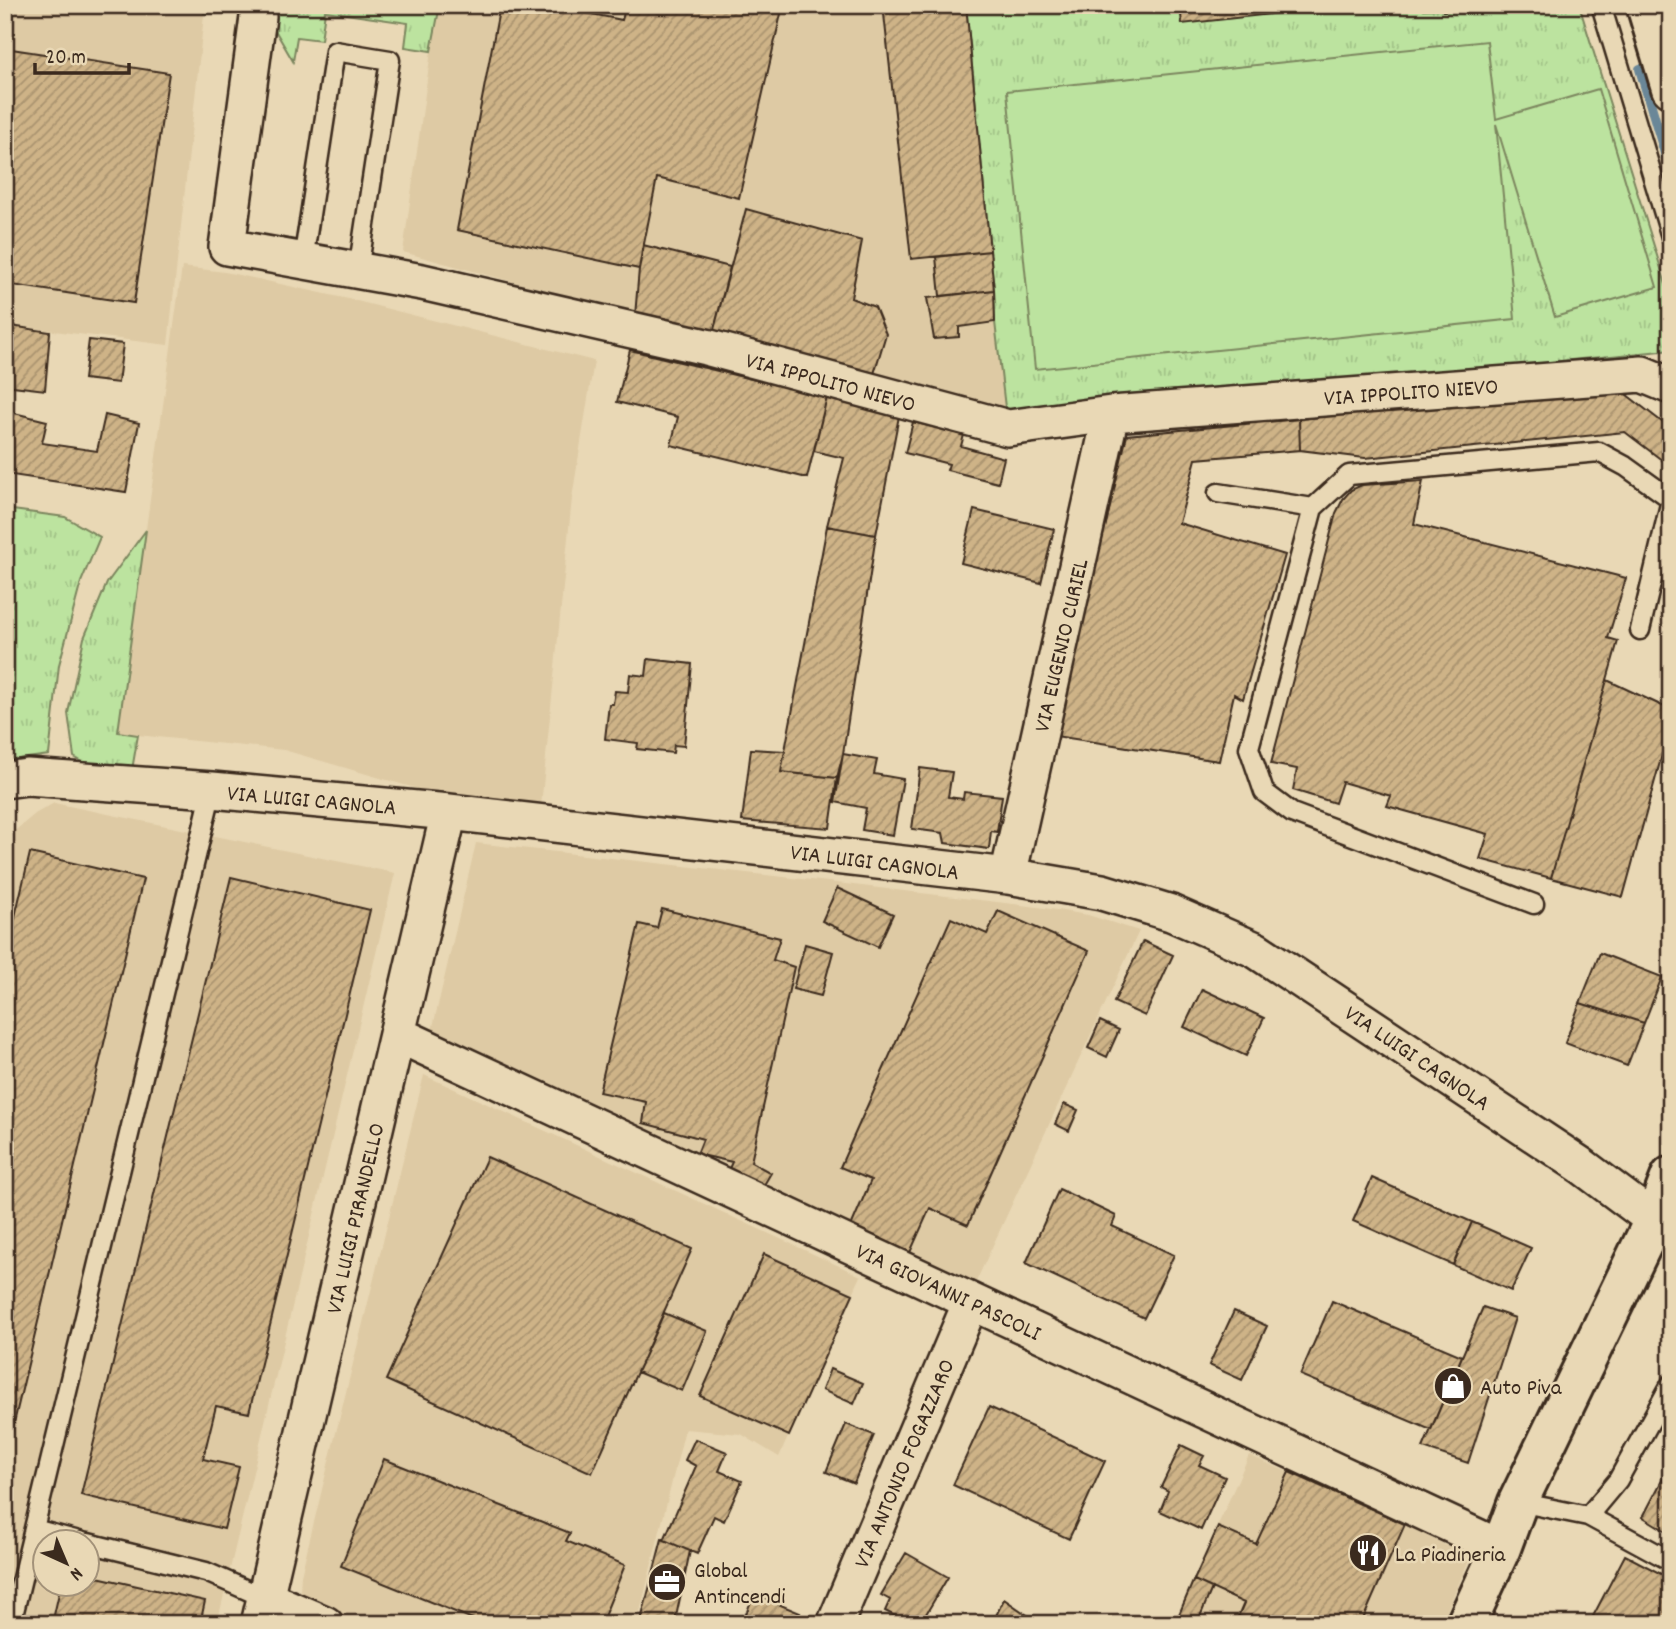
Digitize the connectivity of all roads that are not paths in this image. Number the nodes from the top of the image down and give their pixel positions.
1 (1601, 5) edge
2 (1647, 5) edge
3 (258, 17) dead end
4 (1671, 88) edge
5 (1671, 237) edge
6 (303, 261) junction
7 (358, 271) junction
8 (1671, 386) edge
9 (1111, 414) junction
10 (1218, 493) dead end
11 (1671, 499) edge
12 (1312, 508) junction
13 (1640, 630) dead end
14 (5, 780) edge
15 (212, 790) junction
16 (449, 811) junction
17 (1008, 876) junction
18 (1534, 904) dead end
19 (397, 1034) junction
20 (1671, 1176) edge
21 (1662, 1222) edge
22 (971, 1301) junction
23 (1671, 1384) edge
24 (1518, 1502) junction
25 (1588, 1516) junction
26 (34, 1528) edge
27 (32, 1537) edge
28 (102, 1546) edge
29 (1501, 1548) junction
30 (1671, 1560) edge
31 (262, 1611) edge
32 (11, 1624) edge
33 (325, 1624) edge
34 (835, 1624) edge
35 (1466, 1624) edge

1 - 5 lane
2 - 4 main road
3 - 6 street, VIA IPPOLITO NIEVO
6 - 7 street, VIA IPPOLITO NIEVO
6 - 7 lane
7 - 9 street, VIA IPPOLITO NIEVO
8 - 9 street, VIA IPPOLITO NIEVO
9 - 17 street, VIA EUGENIO CURIEL
10 - 12 lane
11 - 12 lane
11 - 13 lane
12 - 18 lane
14 - 15 street, VIA LUIGI CAGNOLA
15 - 16 street, VIA LUIGI CAGNOLA
15 - 26 lane
16 - 17 street, VIA LUIGI CAGNOLA
16 - 19 street, VIA LUIGI PIRANDELLO
17 - 21 street, VIA LUIGI CAGNOLA
19 - 22 street, VIA GIOVANNI PASCOLI
19 - 31 street, VIA LUIGI PIRANDELLO
20 - 21 main road
21 - 24 main road
22 - 29 street, VIA GIOVANNI PASCOLI
22 - 34 street, VIA ANTONIO FOGAZZARO
23 - 25 lane
24 - 25 lane
24 - 29 main road
25 - 30 lane
27 - 32 lane
28 - 31 lane
29 - 35 main road
31 - 33 street

